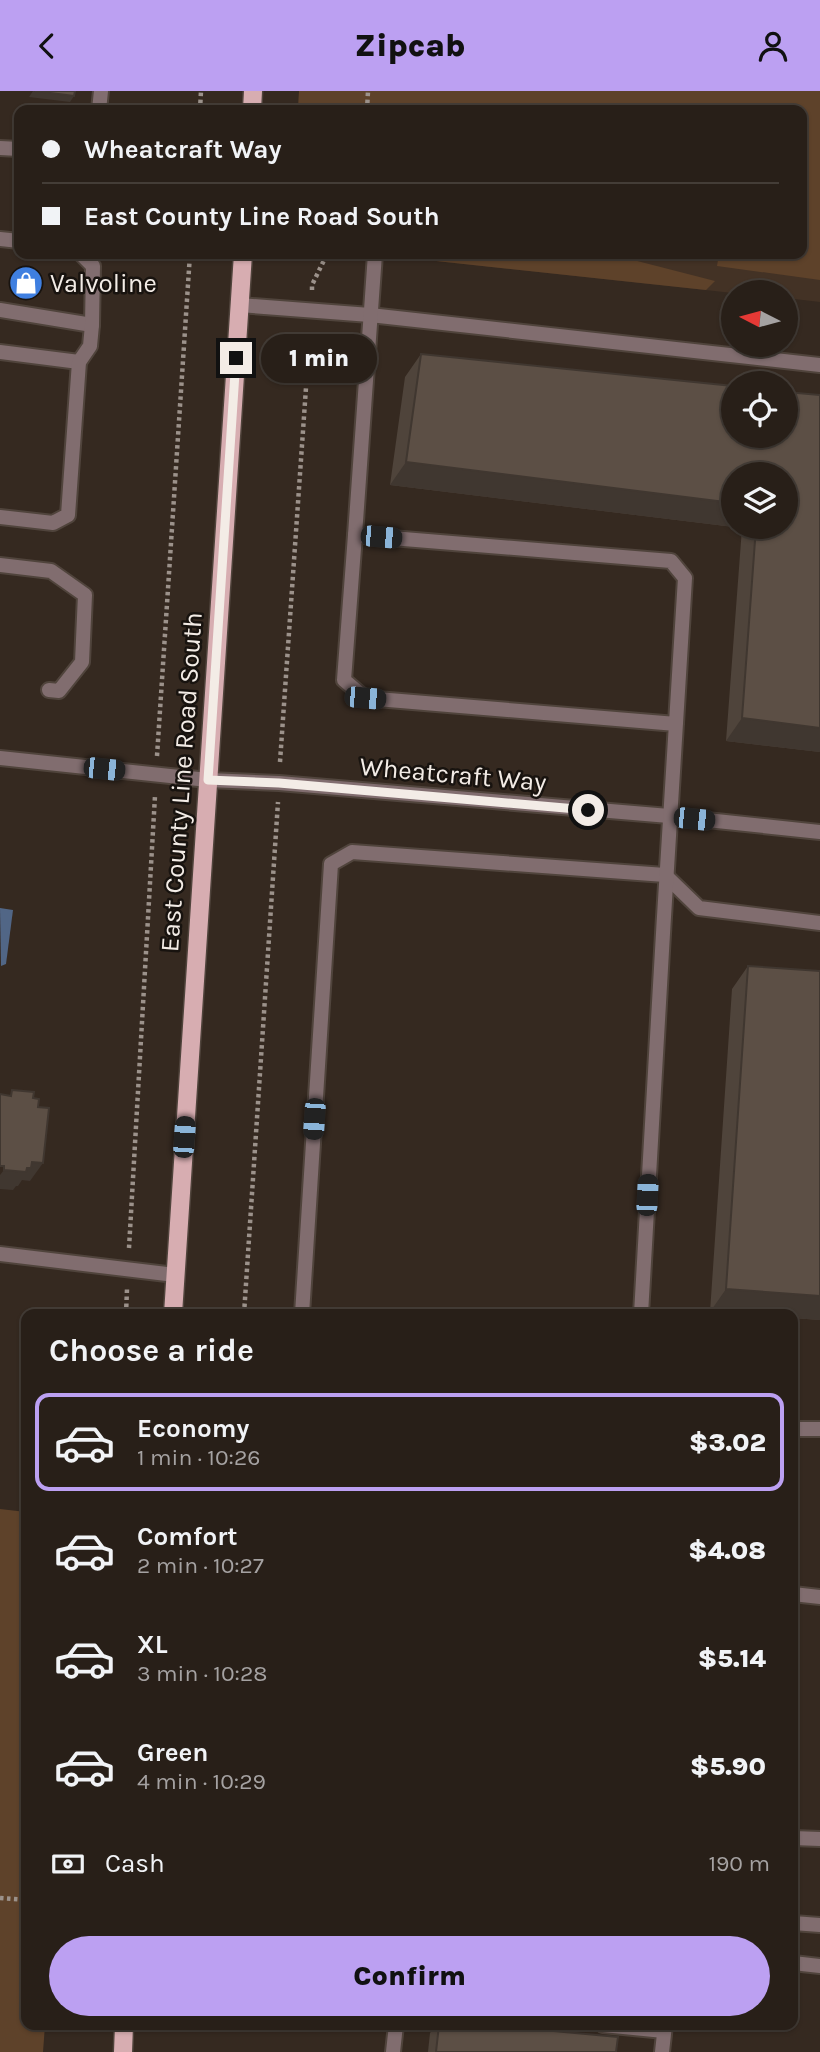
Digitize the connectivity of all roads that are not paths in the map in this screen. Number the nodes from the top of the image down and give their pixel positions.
1 (86, 259) edge
2 (243, 259) edge
3 (375, 259) edge
4 (239, 305) junction
5 (0, 310) edge
6 (370, 315) junction
7 (92, 325) junction
8 (0, 352) edge
9 (79, 362) junction
10 (820, 365) edge
11 (0, 517) edge
12 (355, 534) junction
13 (0, 565) edge
14 (49, 690) dead end
15 (676, 724) junction
16 (0, 758) edge
17 (208, 780) junction
18 (669, 817) junction
19 (820, 832) edge
20 (665, 875) junction
21 (820, 923) edge
22 (0, 1254) edge
23 (176, 1275) junction
24 (173, 1309) edge
25 (302, 1309) edge
26 (641, 1309) edge
27 (798, 1429) edge
28 (820, 1429) edge
29 (798, 1595) edge
30 (820, 1597) edge
31 (798, 1838) edge
32 (820, 1839) edge
33 (798, 1924) edge
34 (820, 1926) edge
35 (798, 1964) edge
36 (820, 1966) edge
37 (124, 2030) edge
38 (395, 2030) edge
39 (664, 2030) edge
40 (123, 2052) edge
41 (393, 2052) edge
42 (662, 2052) edge

1 - 7 lane
2 - 4 main road, East County Line Road South
3 - 6 lane
4 - 6 lane
4 - 17 main road, East County Line Road South
5 - 7 lane
6 - 10 lane
6 - 12 lane
7 - 9 lane
8 - 9 lane
9 - 11 lane
12 - 15 lane
12 - 15 lane
13 - 14 lane
15 - 18 lane
16 - 17 lane, Wheatcraft Way
17 - 18 lane, Wheatcraft Way
17 - 23 main road, East County Line Road South
18 - 19 lane, Wheatcraft Way
18 - 20 lane
20 - 21 lane
20 - 25 lane
20 - 26 lane
22 - 23 lane
23 - 24 main road, East County Line Road South
27 - 28 lane
29 - 30 lane
31 - 32 lane
33 - 34 lane
35 - 36 lane
37 - 40 main road
38 - 41 lane
39 - 42 lane

